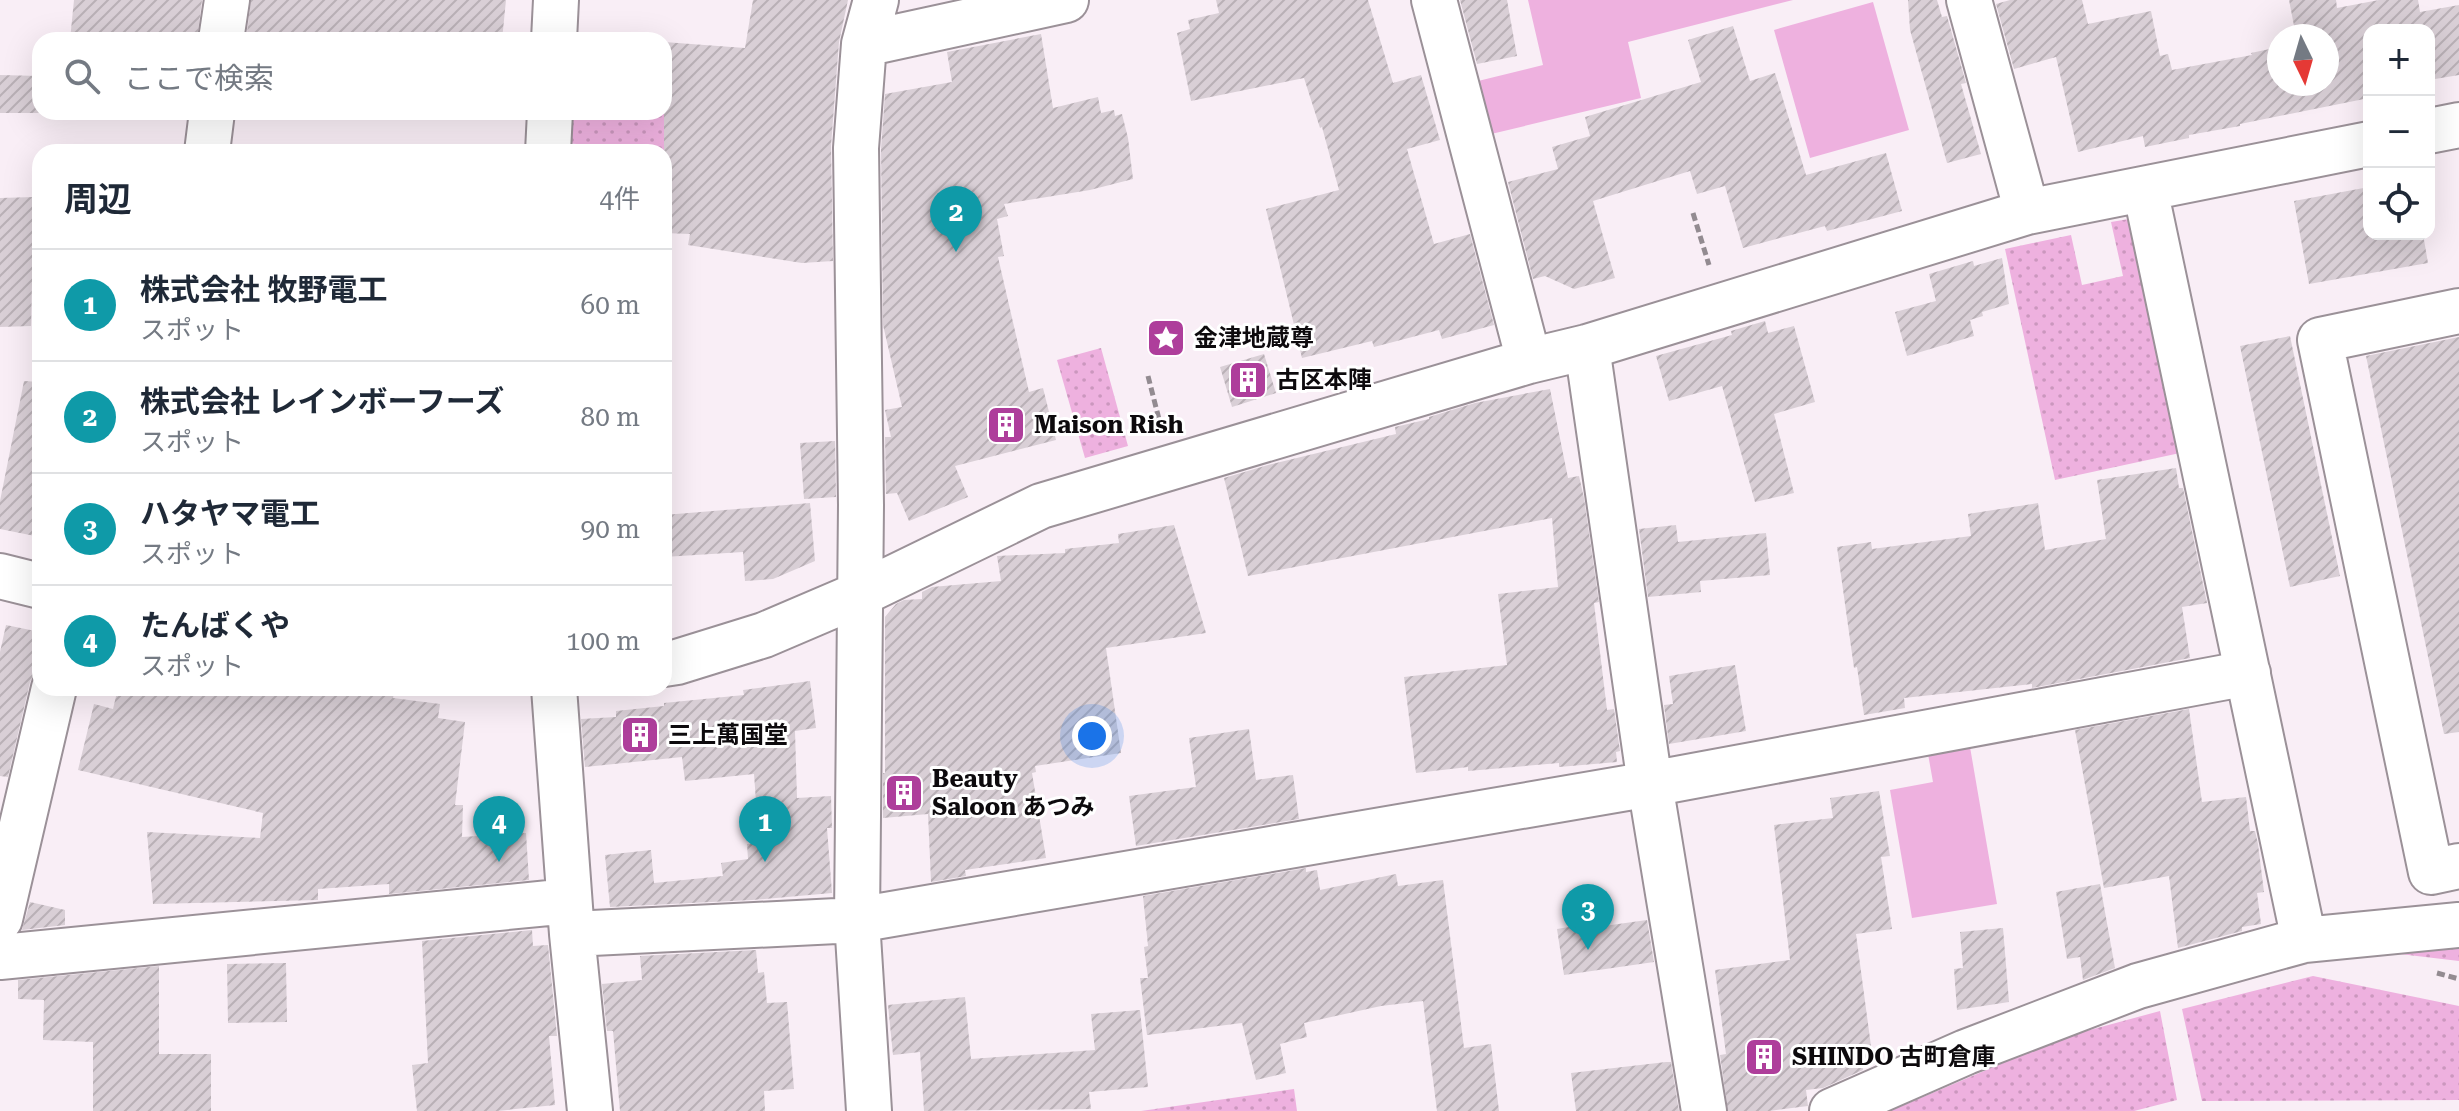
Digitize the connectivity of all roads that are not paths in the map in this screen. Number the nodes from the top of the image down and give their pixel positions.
1 (227, 0) edge
2 (556, 0) edge
3 (876, 0) edge
4 (1066, 0) edge
5 (1434, 0) edge
6 (1969, 0) edge
7 (222, 32) edge
8 (554, 32) edge
9 (864, 44) junction
10 (211, 120) edge
11 (550, 120) edge
12 (2459, 125) edge
13 (2435, 130) edge
14 (208, 144) edge
15 (548, 144) edge
16 (2363, 145) edge
17 (2145, 189) junction
18 (2027, 212) junction
19 (2459, 311) edge
20 (1587, 347) junction
21 (1529, 361) junction
22 (0, 576) edge
23 (32, 584) edge
24 (860, 594) junction
25 (672, 663) edge
26 (2248, 673) junction
27 (52, 696) edge
28 (555, 696) edge
29 (1650, 784) junction
30 (2459, 866) edge
31 (2, 895) edge
32 (570, 917) junction
33 (857, 920) junction
34 (2459, 925) edge
35 (2304, 940) junction
36 (0, 957) edge
37 (590, 1111) edge
38 (869, 1111) edge
39 (1704, 1111) edge
40 (1832, 1111) edge

1 - 7 street
2 - 8 street
3 - 9 street
4 - 9 street
5 - 21 street
6 - 18 street
9 - 24 street
10 - 14 street
11 - 15 street
12 - 13 street
16 - 17 street
17 - 18 street
17 - 26 street
18 - 20 street
19 - 30 street
20 - 21 street
20 - 29 street
21 - 24 street
22 - 23 street
24 - 25 street
24 - 33 street
26 - 29 street
26 - 35 street
27 - 31 street
28 - 32 street
29 - 33 street
29 - 39 street
32 - 33 street
32 - 36 street
32 - 37 street
33 - 38 street
34 - 35 street
35 - 40 street

